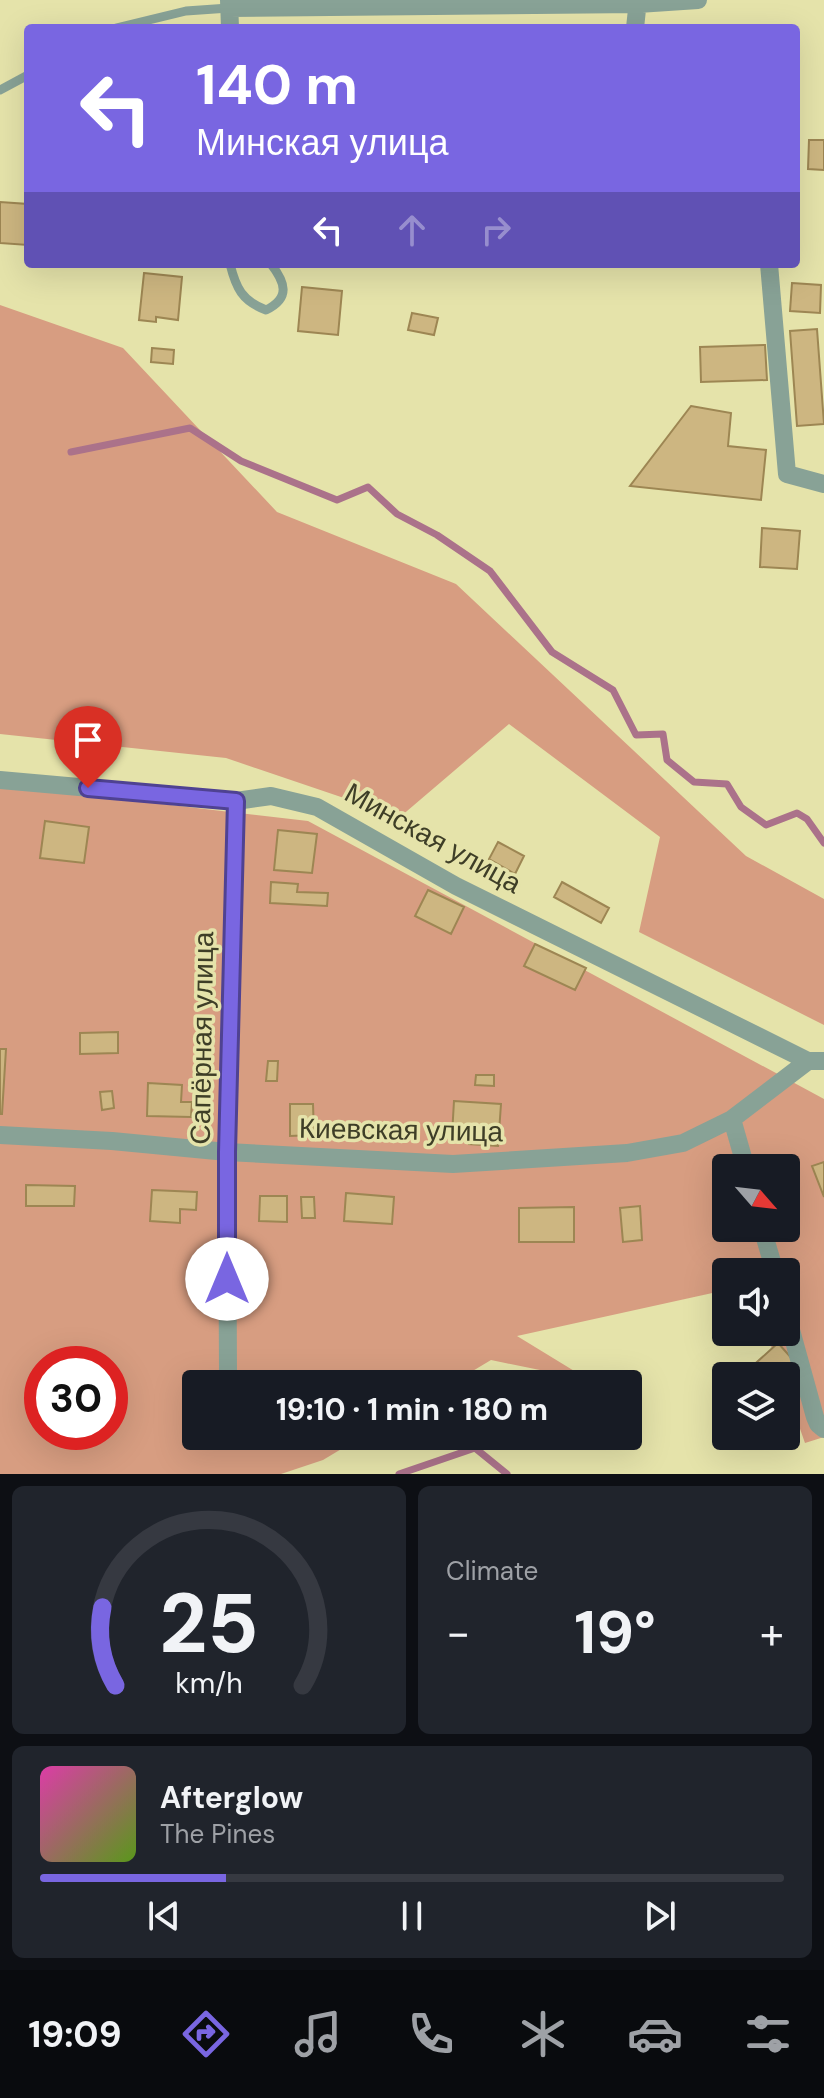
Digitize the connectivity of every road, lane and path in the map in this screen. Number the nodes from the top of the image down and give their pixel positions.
1 (698, 0) edge
2 (638, 2) edge
3 (229, 4) edge
4 (132, 24) edge
5 (230, 24) edge
6 (635, 24) edge
7 (24, 77) edge
8 (0, 90) edge
9 (231, 268) edge
10 (274, 268) edge
11 (769, 268) edge
12 (824, 484) edge
13 (0, 780) edge
14 (236, 801) junction
15 (816, 1061) edge
16 (732, 1119) junction
17 (0, 1135) edge
18 (227, 1152) junction
19 (742, 1154) edge
20 (795, 1346) edge
21 (228, 1370) edge
22 (824, 1429) edge

1 - 2 street
2 - 3 street
2 - 6 street
3 - 4 lane
3 - 5 street
7 - 8 lane
9 - 10 lane
11 - 12 street
13 - 14 street, Минская улица
14 - 15 street, Минская улица
14 - 18 street, Сапёрная улица
15 - 16 street, Киевская улица
16 - 18 street, Киевская улица
16 - 19 street
17 - 18 street, Киевская улица
18 - 21 street, Сапёрная улица
20 - 22 street

